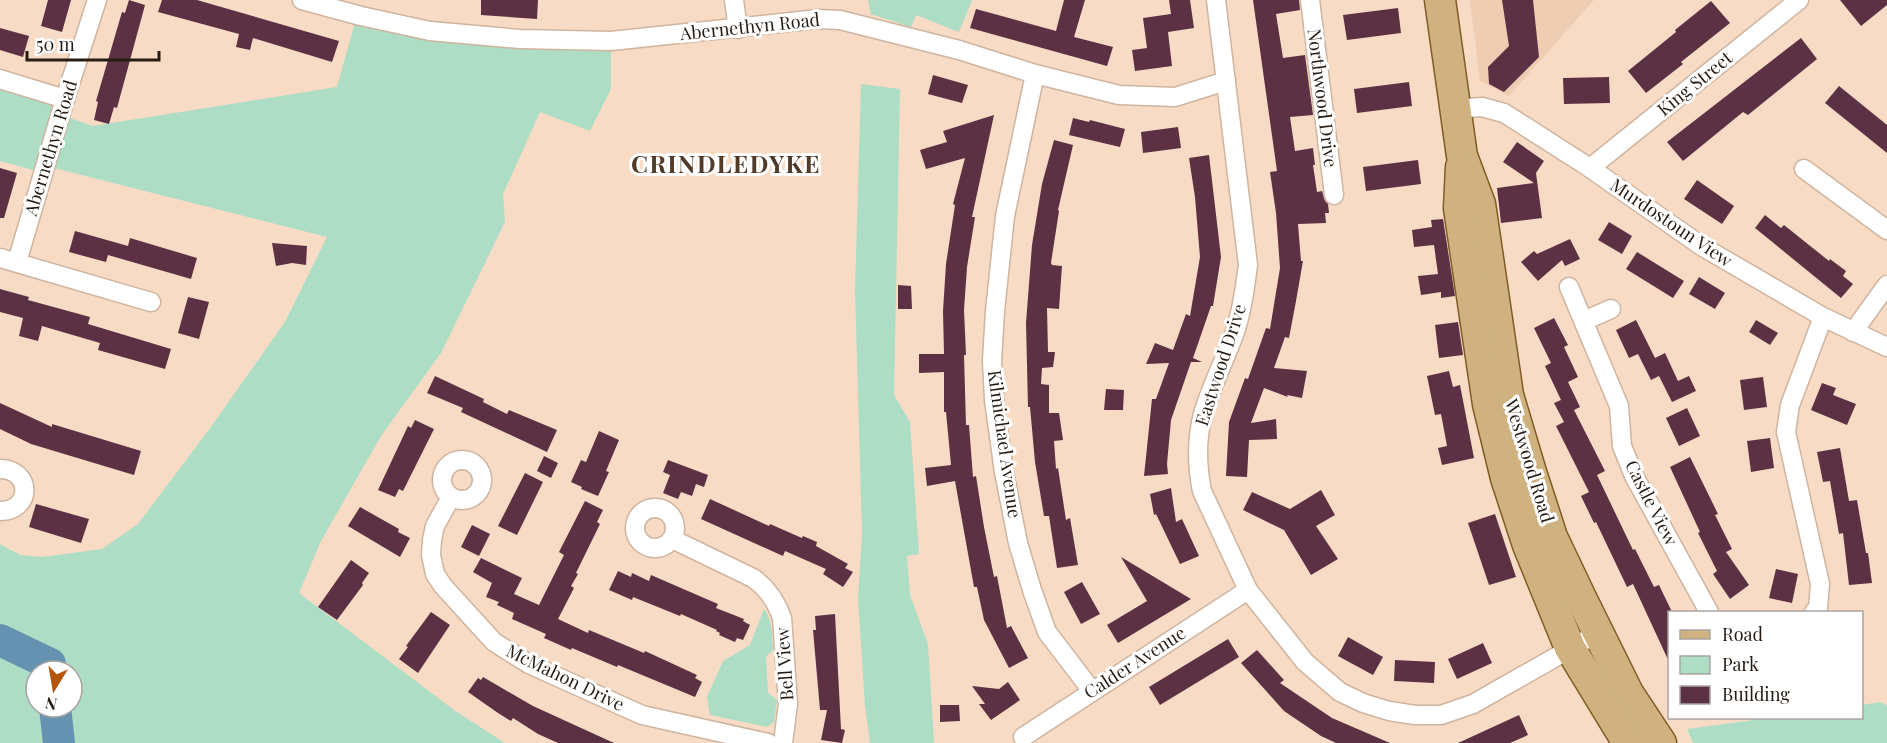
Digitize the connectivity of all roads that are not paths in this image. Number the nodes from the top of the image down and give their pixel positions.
1 (97, 0) edge
2 (302, 0) edge
3 (734, 0) edge
4 (1216, 0) edge
5 (1310, 0) edge
6 (1440, 0) edge
7 (1799, 0) edge
8 (738, 29) junction
9 (1035, 74) junction
10 (0, 79) edge
11 (1227, 81) junction
12 (65, 99) junction
13 (1454, 109) junction
14 (1462, 156) junction
15 (1590, 168) junction
16 (1804, 169) dead end
17 (1334, 195) dead end
18 (1887, 230) edge
19 (8, 260) edge
20 (1887, 285) edge
21 (1569, 287) dead end
22 (152, 302) dead end
23 (1611, 309) dead end
24 (1822, 317) junction
25 (1584, 321) junction
26 (1853, 332) junction
27 (1887, 347) edge
28 (0, 469) edge
29 (451, 497) dead end
30 (0, 512) edge
31 (672, 539) dead end
32 (1248, 590) junction
33 (1708, 611) edge
34 (1815, 611) edge
35 (1598, 633) junction
36 (1570, 648) junction
37 (1092, 691) junction
38 (1021, 734) edge
39 (768, 743) edge
40 (783, 743) edge
41 (1628, 743) edge
42 (1660, 743) edge

1 - 12 street, Abernethyn Road
2 - 8 street, Abernethyn Road
3 - 8 street
4 - 11 street, Eastwood Drive
5 - 17 street, Northwood Drive
6 - 13 main road, Westwood Road
7 - 15 street, King Street
8 - 9 street, Abernethyn Road
9 - 11 street, Abernethyn Road
9 - 37 street, Kilmichael Avenue
10 - 12 street
11 - 32 street, Eastwood Drive
12 - 19 street, Abernethyn Road
13 - 14 main road, Westwood Road
13 - 15 street, Murdostoun View
14 - 35 main road, Westwood Road
14 - 36 main road, Westwood Road
15 - 24 street, Murdostoun View
16 - 18 street
19 - 22 street
20 - 26 street
21 - 25 street, Castle View
23 - 25 street
24 - 26 street, Murdostoun View
24 - 34 street
25 - 33 street, Castle View
26 - 27 street, Murdostoun View
28 - 30 street
29 - 39 street, McMahon Drive
31 - 40 street, Bell View
32 - 36 street, Eastwood Drive
32 - 37 street, Calder Avenue
35 - 36 street, Eastwood Drive
35 - 42 main road, Westwood Road
36 - 41 main road, Westwood Road
37 - 38 street, Calder Avenue

